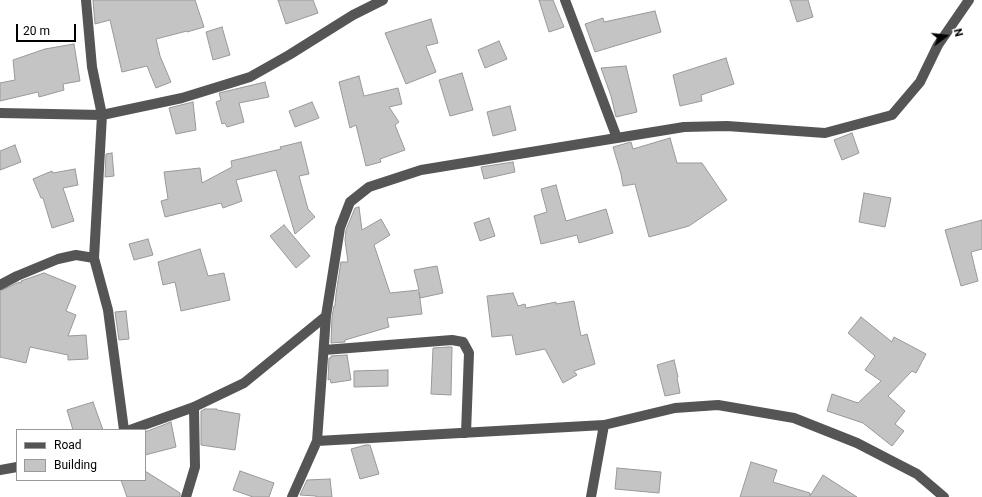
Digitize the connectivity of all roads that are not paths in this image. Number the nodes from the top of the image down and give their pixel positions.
1 (86, 0) edge
2 (383, 0) edge
3 (565, 0) edge
4 (969, 0) edge
5 (0, 113) edge
6 (102, 115) junction
7 (617, 138) junction
8 (94, 258) junction
9 (0, 285) edge
10 (326, 316) junction
11 (324, 350) junction
12 (194, 407) junction
13 (604, 425) junction
14 (124, 429) edge
15 (133, 429) edge
16 (466, 433) junction
17 (317, 441) junction
18 (16, 467) edge
19 (0, 470) edge
20 (186, 497) edge
21 (292, 497) edge
22 (590, 497) edge
23 (944, 497) edge

1 - 6 street
2 - 6 street
3 - 7 street
4 - 7 street
5 - 6 street
6 - 8 street
7 - 10 street
8 - 9 street
8 - 14 street
10 - 11 street
10 - 12 street
11 - 16 street
11 - 17 street
12 - 15 street
12 - 20 street
13 - 16 street
13 - 22 street
13 - 23 street
16 - 17 street
17 - 21 street
18 - 19 street

